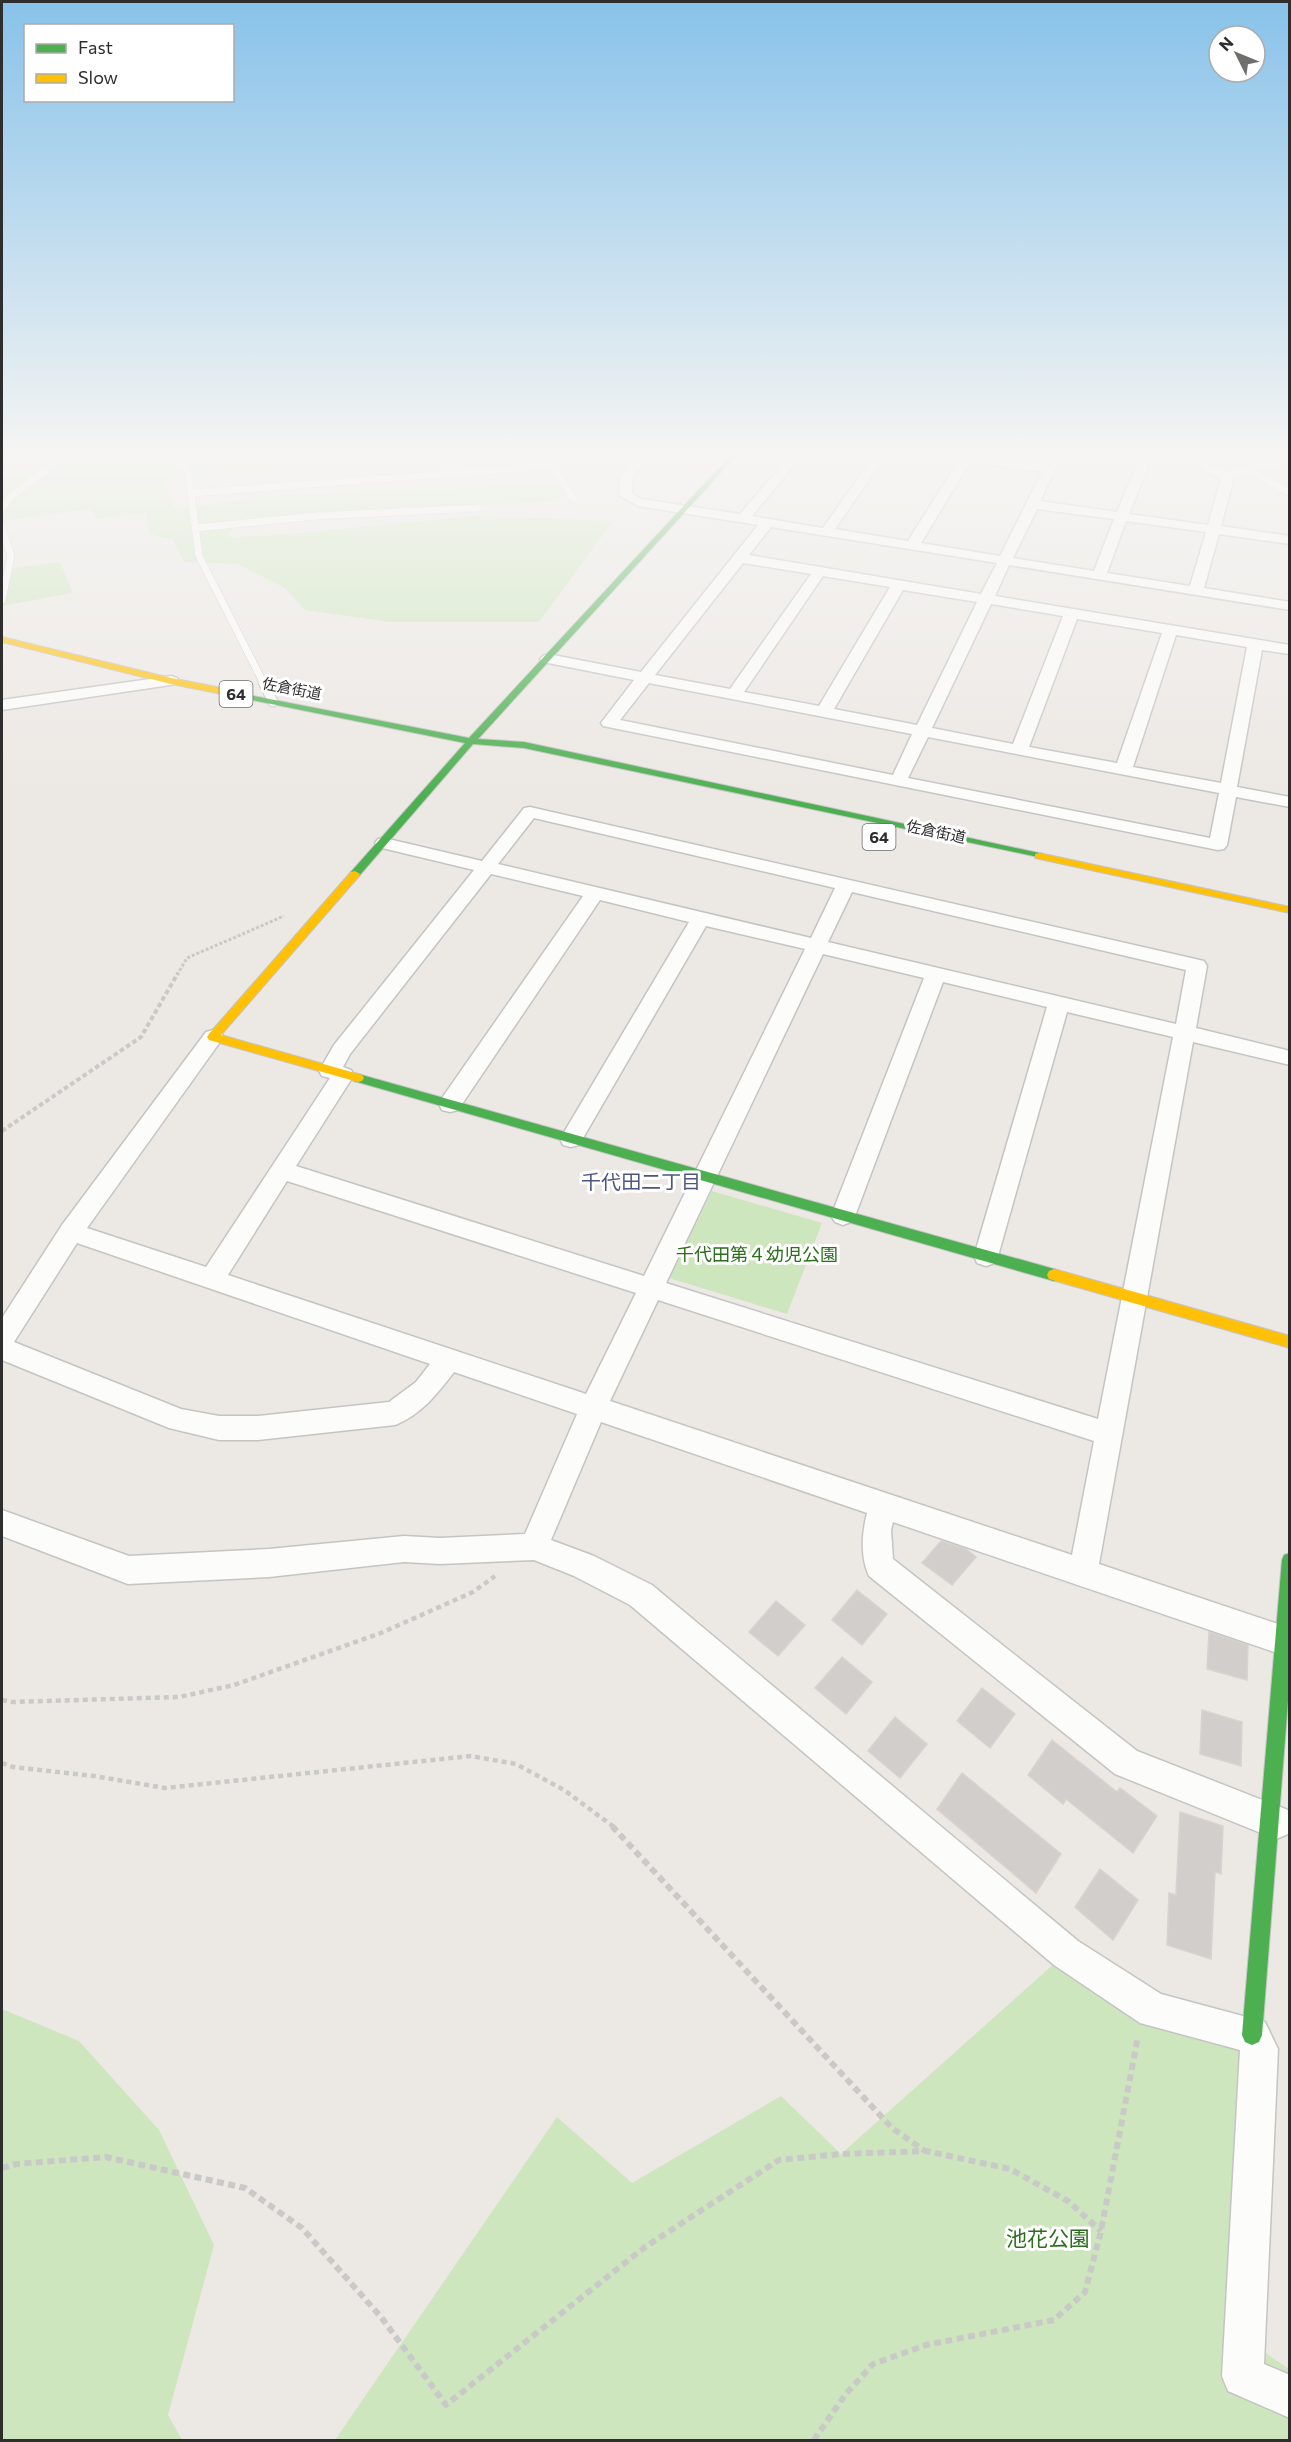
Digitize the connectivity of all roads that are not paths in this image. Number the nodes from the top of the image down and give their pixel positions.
1 (8, 571) edge
2 (207, 571) edge
3 (628, 571) edge
4 (730, 571) edge
5 (820, 571) joint
6 (1000, 571) edge
7 (1067, 571) edge
8 (1101, 571) edge
9 (1201, 571) edge
10 (1099, 576) junction
11 (899, 584) junction
12 (1196, 591) junction
13 (987, 599) junction
14 (2, 600) edge
15 (1290, 606) edge
16 (1072, 613) junction
17 (1170, 630) junction
18 (2, 640) edge
19 (1255, 644) junction
20 (1290, 650) edge
21 (548, 659) junction
22 (645, 677) junction
23 (171, 681) junction
24 (734, 695) junction
25 (273, 702) junction
26 (2, 705) edge
27 (824, 712) junction
28 (923, 731) junction
29 (471, 741) junction
30 (1019, 750) junction
31 (513, 758) dead end
32 (1123, 770) junction
33 (898, 781) junction
34 (1228, 790) junction
35 (1290, 802) edge
36 (384, 843) junction
37 (486, 867) junction
38 (846, 885) junction
39 (595, 893) junction
40 (1290, 910) edge
41 (701, 918) junction
42 (817, 946) junction
43 (936, 974) junction
44 (1059, 1003) junction
45 (1185, 1033) junction
46 (213, 1037) junction
47 (1290, 1058) edge
48 (337, 1073) junction
49 (450, 1104) junction
50 (571, 1139) junction
51 (280, 1170) junction
52 (705, 1177) junction
53 (843, 1216) junction
54 (71, 1232) junction
55 (986, 1256) junction
56 (211, 1280) junction
57 (651, 1288) junction
58 (1135, 1298) junction
59 (2, 1339) edge
60 (1290, 1342) edge
61 (2, 1349) edge
62 (449, 1359) junction
63 (593, 1408) junction
64 (1109, 1434) junction
65 (884, 1506) junction
66 (2, 1523) edge
67 (534, 1547) junction
68 (1290, 1560) edge
69 (1083, 1573) junction
70 (1283, 1640) junction
71 (1280, 1823) edge
72 (1252, 2035) junction
73 (1290, 2397) edge

1 - 14 lane
2 - 25 lane
3 - 21 street
4 - 22 street
5 - 11 street
5 - 24 street
6 - 13 street
7 - 10 street
8 - 10 street
9 - 12 street
10 - 12 street
11 - 13 street
11 - 27 street
12 - 15 street
13 - 16 street
13 - 28 street
16 - 17 street
16 - 30 street
17 - 19 street
17 - 32 street
18 - 23 street, 佐倉街道 / 64
19 - 20 street
19 - 34 street
21 - 22 street
21 - 29 street
22 - 24 street
22 - 33 street
23 - 25 street, 佐倉街道 / 64
23 - 26 street
24 - 27 street
25 - 29 street, 佐倉街道 / 64
27 - 28 street
28 - 30 street
28 - 33 street
29 - 31 street, 佐倉街道 / 64
29 - 36 street
29 - 40 street, 佐倉街道 / 64
30 - 32 street
32 - 34 street
33 - 34 street
34 - 35 street
36 - 37 street
36 - 46 street
37 - 38 street
37 - 39 street
37 - 48 street
38 - 42 street
38 - 45 street
39 - 41 street
39 - 49 street
41 - 42 street
41 - 50 street
42 - 43 street
42 - 52 street
43 - 44 street
43 - 53 street
44 - 45 street
44 - 55 street
45 - 47 street
45 - 58 street
46 - 48 street
46 - 54 street
48 - 49 street
48 - 51 street
49 - 50 street
50 - 52 street
51 - 56 street
51 - 57 street
52 - 53 street
52 - 57 street
53 - 55 street
54 - 56 street
54 - 59 street
55 - 58 street
56 - 62 street
57 - 63 street
57 - 64 street
58 - 60 street
58 - 64 street
61 - 62 street
62 - 63 street
63 - 65 street
63 - 67 street
64 - 69 street
65 - 69 street
65 - 71 street
66 - 67 street
67 - 72 street
68 - 70 street
69 - 70 street
70 - 71 street
71 - 72 street
72 - 73 street

